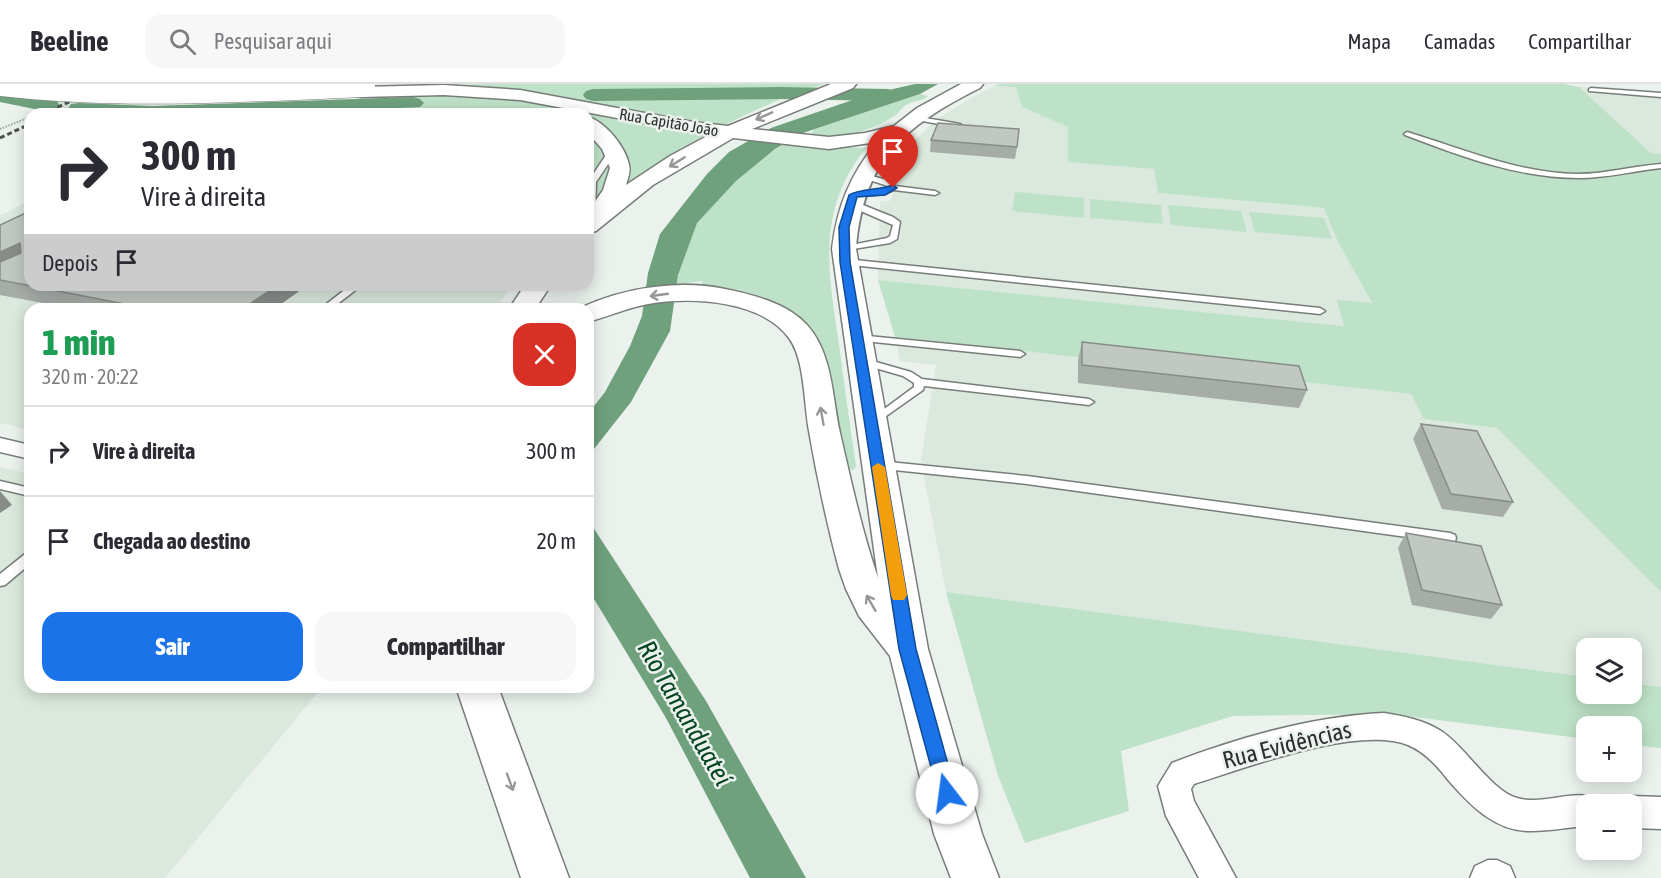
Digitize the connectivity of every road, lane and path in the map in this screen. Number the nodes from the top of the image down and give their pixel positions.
1 (430, 84) edge
2 (847, 84) edge
3 (974, 84) edge
4 (0, 86) edge
5 (363, 89) junction
6 (1591, 90) dead end
7 (0, 92) edge
8 (1661, 95) edge
9 (543, 99) junction
10 (563, 108) edge
11 (589, 108) edge
12 (594, 109) edge
13 (24, 119) edge
14 (906, 124) junction
15 (594, 128) edge
16 (974, 128) edge
17 (0, 129) edge
18 (727, 133) junction
19 (1407, 134) dead end
20 (613, 151) junction
21 (1661, 166) edge
22 (594, 178) edge
23 (865, 190) junction
24 (935, 193) dead end
25 (594, 217) edge
26 (594, 221) edge
27 (845, 255) junction
28 (349, 291) edge
29 (333, 303) edge
30 (600, 310) edge
31 (1320, 311) dead end
32 (859, 349) junction
33 (1020, 354) dead end
34 (919, 382) junction
35 (1089, 402) dead end
36 (871, 424) junction
37 (0, 445) edge
38 (24, 451) edge
39 (878, 465) junction
40 (0, 484) edge
41 (24, 490) edge
42 (1450, 538) edge
43 (24, 562) edge
44 (0, 581) edge
45 (908, 649) junction
46 (479, 693) edge
47 (494, 693) edge
48 (492, 732) junction
49 (1576, 811) edge
50 (1642, 812) edge
51 (1661, 813) edge
52 (544, 878) edge
53 (975, 878) edge
54 (1218, 878) edge
55 (1488, 878) edge
56 (1497, 878) edge

1 - 5 highway
2 -> 18 highway
3 - 14 highway
4 - 5 highway, bridge
5 - 7 highway, bridge
5 - 9 highway, Rua Capitão João
6 - 8 lane
9 - 10 highway
9 - 11 highway, Rua Capitão João
12 - 18 highway, Rua Capitão João
13 - 17 path
14 - 16 lane
14 - 18 highway, Rua Capitão João
14 - 23 highway
15 - 20 highway
18 -> 26 highway
19 - 21 lane
20 - 22 lane
20 - 25 highway
23 - 24 lane
23 - 27 highway
23 - 27 lane
27 - 31 lane
27 - 32 highway
28 - 29 lane
45 -> 30 highway
32 - 33 lane
32 - 34 lane
32 - 36 highway
34 - 35 lane
34 - 36 lane
36 - 39 highway
37 - 38 street
39 - 42 lane
39 - 45 highway
40 - 41 lane
43 - 44 lane
45 - 53 highway
46 - 48 highway
47 - 48 highway
48 -> 52 highway
49 - 54 street, Rua Evidências
50 - 51 street
55 - 56 street

